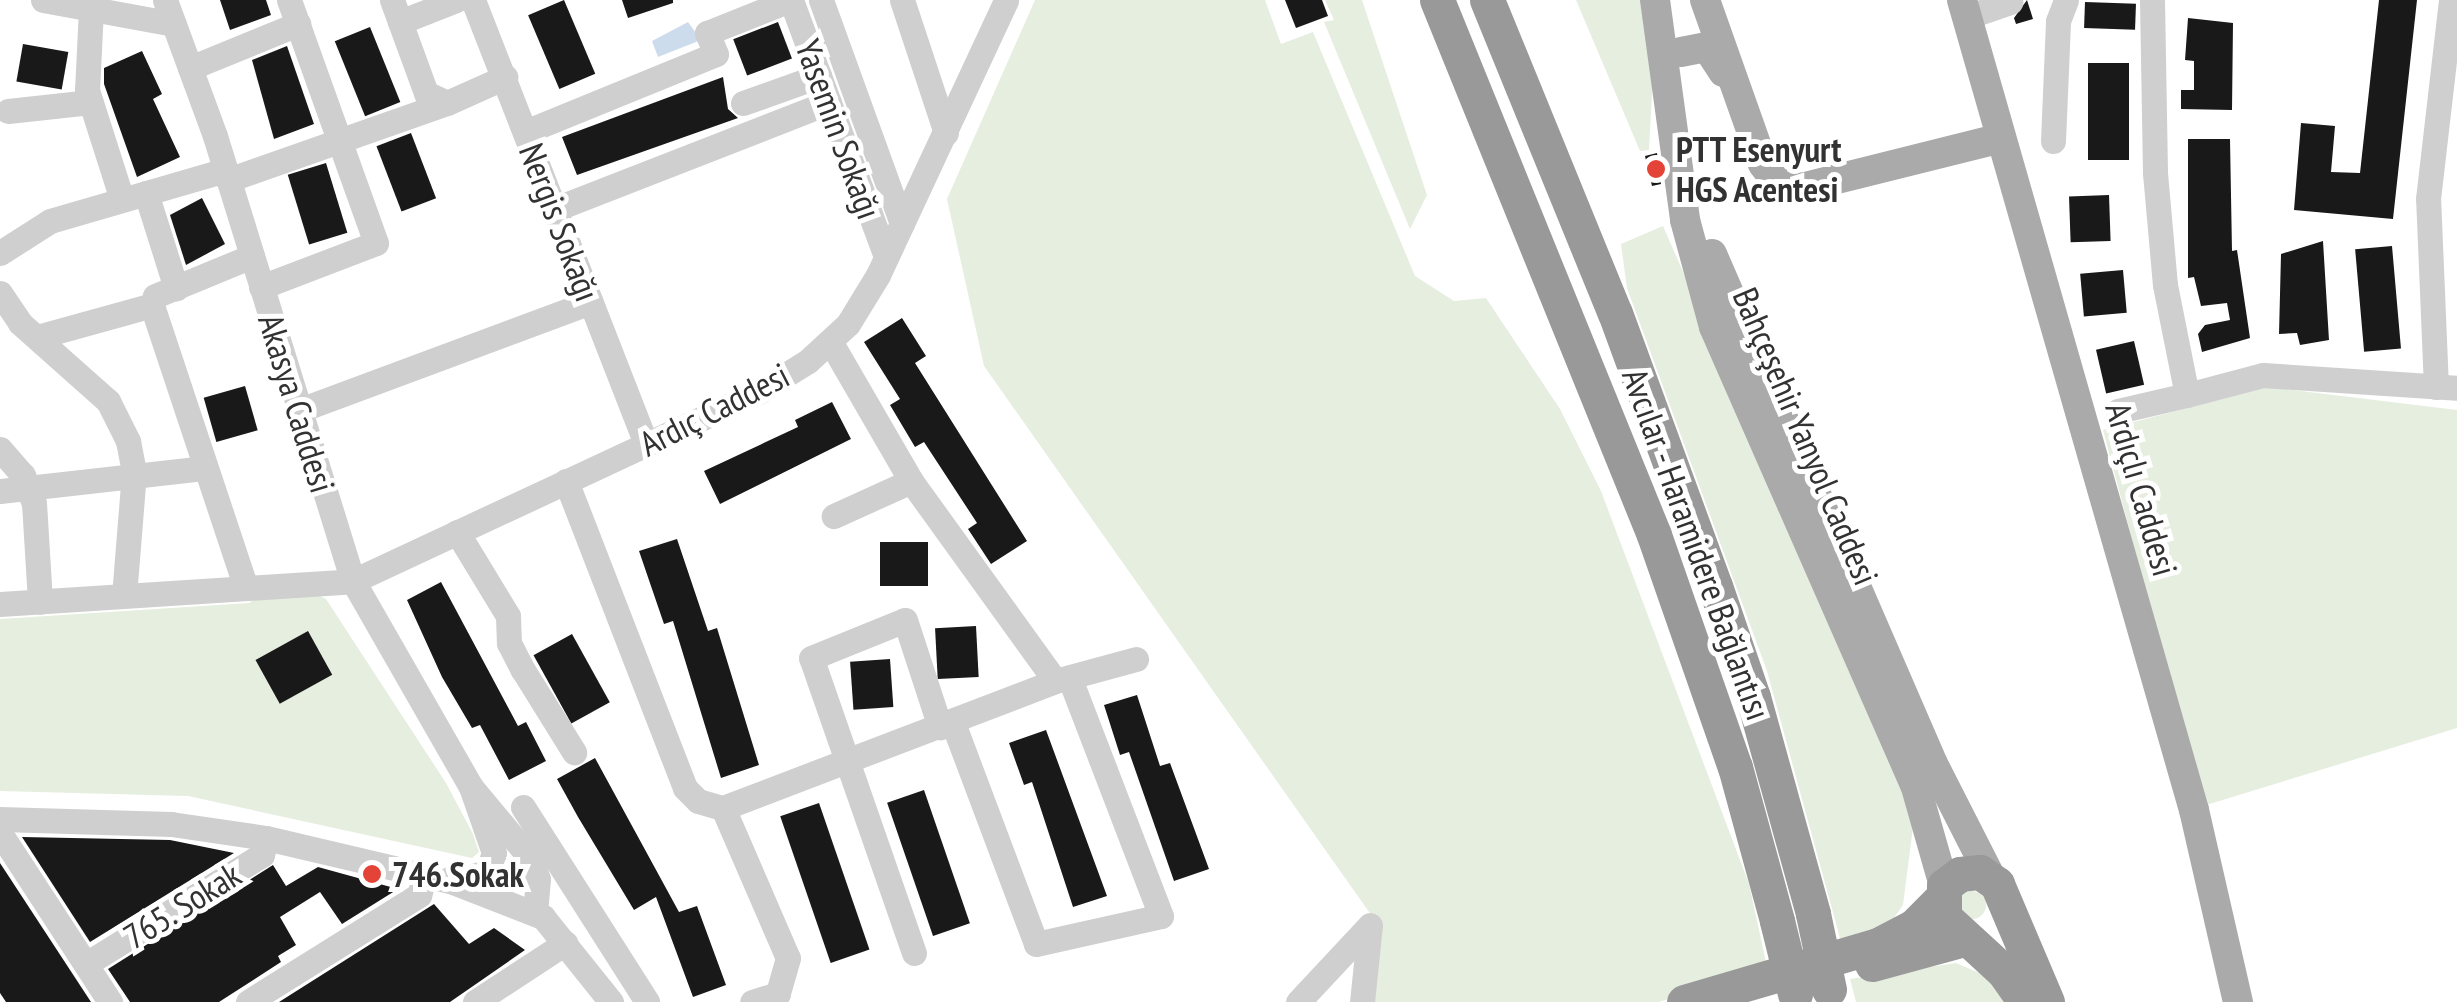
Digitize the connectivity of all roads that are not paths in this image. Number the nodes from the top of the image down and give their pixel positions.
1 (456, 0) edge
2 (474, 0) edge
3 (791, 0) edge
4 (902, 0) edge
5 (1006, 0) edge
6 (1437, 0) edge
7 (1487, 0) edge
8 (1655, 0) edge
9 (1676, 0) edge
10 (1705, 0) edge
11 (2066, 0) edge
12 (2152, 0) edge
13 (2451, 0) edge
14 (51, 1) edge
15 (827, 2) edge
16 (2010, 2) edge
17 (91, 9) junction
18 (1964, 9) edge
19 (396, 11) edge
20 (169, 12) edge
21 (294, 12) edge
22 (1681, 52) junction
23 (190, 68) junction
24 (819, 76) junction
25 (505, 78) junction
26 (1738, 96) junction
27 (92, 102) junction
28 (829, 102) junction
29 (447, 103) junction
30 (743, 103) dead end
31 (3, 114) edge
32 (525, 132) junction
33 (946, 133) junction
34 (2001, 138) junction
35 (2053, 141) dead end
36 (339, 142) junction
37 (227, 175) junction
38 (134, 197) junction
39 (555, 209) junction
40 (902, 224) junction
41 (0, 253) edge
42 (252, 256) junction
43 (886, 257) junction
44 (261, 287) junction
45 (176, 288) junction
46 (0, 292) edge
47 (591, 302) junction
48 (152, 306) junction
49 (37, 337) junction
50 (830, 342) junction
51 (2446, 388) edge
52 (2187, 395) junction
53 (300, 410) junction
54 (2118, 411) dead end
55 (646, 444) junction
56 (0, 449) edge
57 (206, 468) junction
58 (134, 472) junction
59 (566, 481) junction
60 (911, 481) junction
61 (26, 485) junction
62 (0, 491) edge
63 (834, 516) dead end
64 (457, 532) junction
65 (352, 580) junction
66 (246, 588) junction
67 (124, 596) junction
68 (40, 602) junction
69 (0, 604) edge
70 (1136, 659) dead end
71 (1063, 681) junction
72 (946, 725) junction
73 (574, 752) dead end
74 (844, 761) junction
75 (471, 787) junction
76 (523, 807) dead end
77 (723, 808) junction
78 (0, 819) edge
79 (0, 833) edge
80 (266, 838) junction
81 (521, 844) junction
82 (493, 860) junction
83 (426, 875) junction
84 (1990, 876) junction
85 (453, 882) junction
86 (1943, 892) junction
87 (535, 911) junction
88 (2007, 916) junction
89 (1969, 940) junction
90 (565, 943) junction
91 (914, 953) dead end
92 (86, 964) junction
93 (1812, 997) edge
94 (110, 1002) edge
95 (248, 1002) edge
96 (474, 1002) edge
97 (611, 1002) edge
98 (648, 1002) edge
99 (752, 1002) edge
100 (1298, 1002) edge
101 (1362, 1002) edge
102 (1684, 1002) edge
103 (1726, 1002) edge
104 (2025, 1002) edge
105 (2047, 1002) edge
106 (2238, 1002) edge

1 - 19 street
2 - 25 street, Nergis Sokağı
3 - 24 street, Yasemin Sokağı
3 - 32 street
4 - 33 street
5 - 33 street, Ardıç Caddesi
6 - 93 highway, Avcılar - Haramidere Bağlantısı, bridge
7 - 93 highway, Avcılar - Haramidere Bağlantısı, bridge
8 - 86 main road, Bahçeşehir Yanyol Caddesi
9 - 22 main road, Bahçeşehir Yanyol Caddesi
10 - 26 main road
11 - 35 street
12 - 52 street
13 - 51 street
14 - 17 street
15 - 40 street, Yasemin Sokağı
16 - 18 street
17 - 20 street
17 - 27 street
18 - 34 main road, Ardıçlı Caddesi
19 - 29 street
20 - 23 street, Akasya Caddesi
21 - 23 street
21 - 36 street
22 - 26 main road
22 - 84 main road, Bahçeşehir Yanyol Caddesi
23 - 37 street, Akasya Caddesi
24 - 28 street, Yasemin Sokağı
24 - 30 street
25 - 29 street
25 - 32 street, Nergis Sokağı
26 - 34 main road
27 - 31 street
27 - 38 street
28 - 39 street
28 - 43 street, Yasemin Sokağı
29 - 36 street
32 - 39 street, Nergis Sokağı
33 - 40 street, Ardıç Caddesi
34 - 106 main road, Ardıçlı Caddesi
36 - 37 street
36 - 44 street
37 - 38 street
37 - 42 street, Akasya Caddesi
38 - 41 street
38 - 45 street
39 - 47 street, Nergis Sokağı
40 - 43 street, Ardıç Caddesi
42 - 44 street, Akasya Caddesi
42 - 45 street
43 - 50 street, Ardıç Caddesi
44 - 53 street, Akasya Caddesi
45 - 48 street
46 - 49 street
47 - 53 street
47 - 55 street, Nergis Sokağı
48 - 49 street
48 - 57 street
49 - 58 street
50 - 55 street, Ardıç Caddesi
50 - 60 street
51 - 52 street
52 - 54 street
53 - 65 street, Akasya Caddesi
55 - 59 street, Ardıç Caddesi
56 - 61 street
57 - 58 street
57 - 66 street
58 - 61 street
58 - 67 street
59 - 64 street, Ardıç Caddesi
59 - 77 street
60 - 63 street
60 - 71 street
61 - 62 street
61 - 68 street
64 - 65 street, Ardıç Caddesi
64 - 73 street
65 - 66 street
65 - 75 street, Akasya Caddesi
66 - 67 street
67 - 68 street
68 - 69 street
70 - 71 street
71 - 72 street
71 - 72 street
72 - 74 street
72 - 74 street
74 - 77 street
74 - 91 street
75 - 81 street, Akasya Caddesi
75 - 82 street, Akasya Caddesi
76 - 98 street
77 - 99 street
78 - 80 street
79 - 92 street
80 - 83 street
80 - 92 street, 765. Sokak
81 - 82 street
81 - 87 street, Akasya Caddesi
82 - 85 street
83 - 85 street
83 - 95 street
84 - 86 highway
84 - 88 highway
85 - 87 street
86 - 89 highway
86 - 102 highway
87 - 90 street
88 - 89 highway
88 - 105 highway
89 - 103 highway
89 - 104 highway
90 - 96 street
90 - 97 street
92 - 94 street
100 - 101 street

